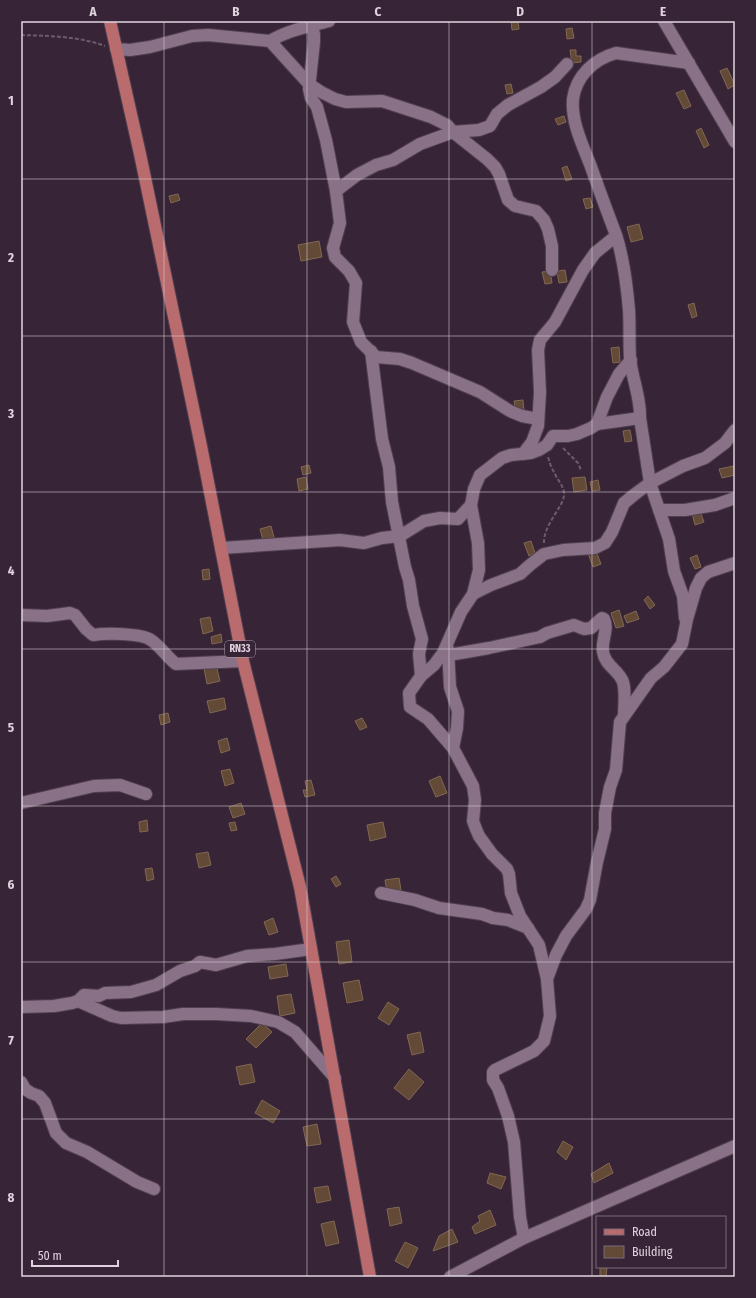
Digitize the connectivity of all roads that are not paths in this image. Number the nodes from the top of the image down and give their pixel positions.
1 (110, 21) edge
2 (329, 21) edge
3 (664, 21) edge
4 (311, 23) edge
5 (270, 42) junction
6 (116, 49) junction
7 (689, 63) junction
8 (567, 64) dead end
9 (309, 84) junction
10 (732, 130) edge
11 (454, 132) junction
12 (735, 142) edge
13 (336, 191) junction
14 (616, 236) junction
15 (552, 270) dead end
16 (370, 352) junction
17 (630, 360) junction
18 (640, 418) junction
19 (538, 419) junction
20 (598, 424) junction
21 (735, 430) edge
22 (523, 454) junction
23 (650, 483) junction
24 (735, 498) edge
25 (471, 505) junction
26 (659, 510) junction
27 (400, 536) junction
28 (221, 548) junction
29 (735, 563) edge
30 (473, 594) junction
31 (21, 615) edge
32 (686, 629) junction
33 (448, 650) junction
34 (243, 662) junction
35 (421, 676) junction
36 (624, 716) junction
37 (453, 748) junction
38 (146, 794) dead end
39 (21, 803) edge
40 (381, 893) dead end
41 (528, 928) junction
42 (311, 949) junction
43 (547, 979) junction
44 (78, 1001) junction
45 (21, 1007) edge
46 (335, 1078) junction
47 (21, 1082) edge
48 (735, 1146) edge
49 (154, 1189) dead end
50 (524, 1238) junction
51 (455, 1276) edge
52 (370, 1277) edge

1 - 6 main road, RN33
2 - 4 street
3 - 7 street
4 - 5 street
4 - 9 street
5 - 6 street
5 - 9 street
6 - 28 main road, RN33
7 - 10 street
7 - 14 street
8 - 11 street
9 - 11 street
9 - 13 street
10 - 12 street
11 - 13 street
11 - 15 street
13 - 16 street
14 - 17 street
14 - 19 street
16 - 19 street
16 - 27 street
17 - 18 street
17 - 20 street
18 - 20 street
18 - 23 street
19 - 22 street
20 - 22 street
21 - 23 street
22 - 25 street
23 - 26 street
23 - 30 street
24 - 26 street
25 - 27 street
25 - 30 street
26 - 32 street
27 - 28 street
27 - 35 street
28 - 34 main road, RN33
29 - 32 street
30 - 33 street
31 - 34 street
32 - 36 street
33 - 35 street
33 - 36 street
33 - 37 street
34 - 42 main road, RN33
35 - 37 street
36 - 43 street
37 - 41 street
38 - 39 street
40 - 41 street
41 - 43 street
42 - 44 street
42 - 46 main road, RN33
43 - 50 street
44 - 45 street
44 - 46 street
46 - 52 main road, RN33
47 - 49 street
48 - 50 street
50 - 51 street

